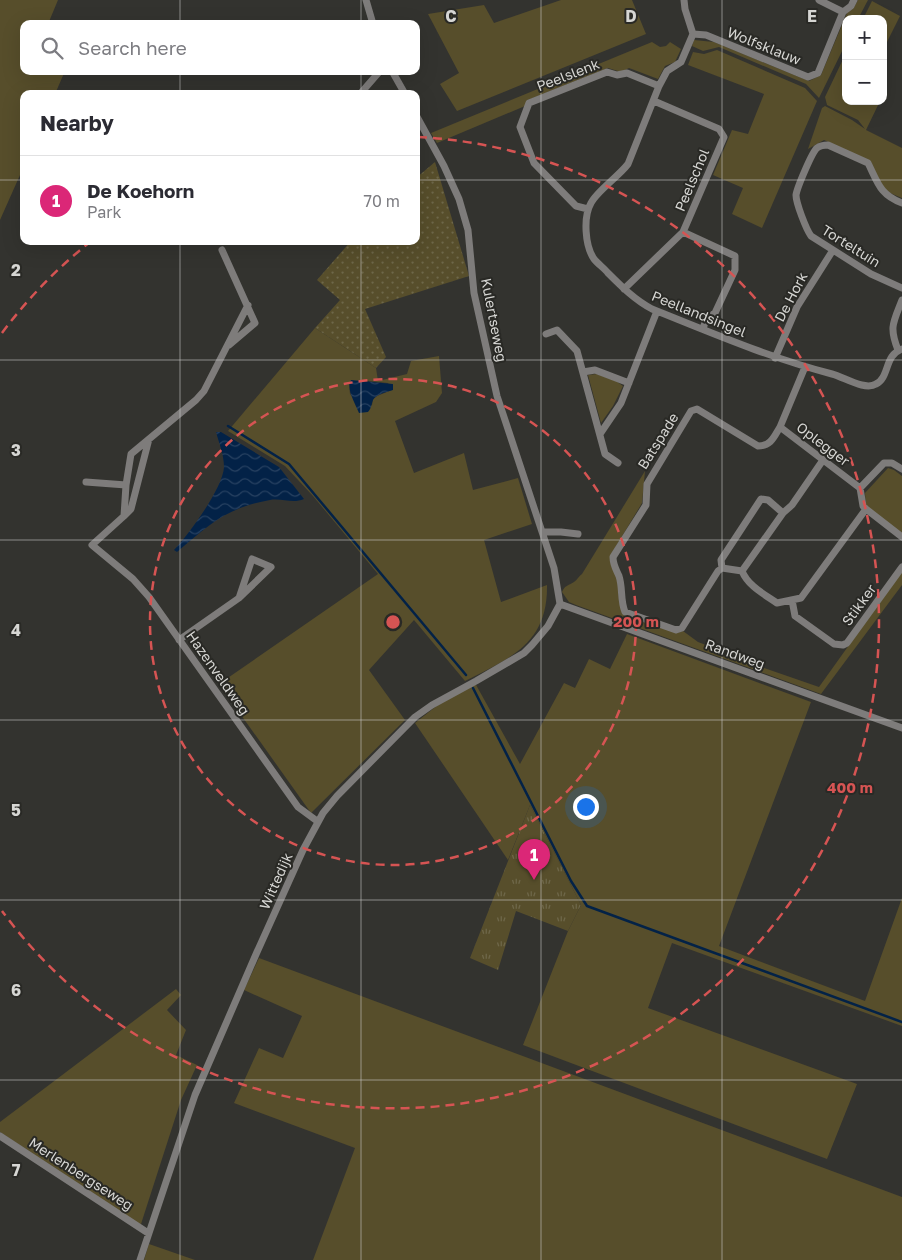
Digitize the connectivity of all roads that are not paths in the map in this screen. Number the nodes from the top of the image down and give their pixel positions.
1 (366, 0) edge
2 (684, 0) edge
3 (819, 0) edge
4 (854, 0) edge
5 (843, 12) junction
6 (372, 20) edge
7 (693, 34) junction
8 (377, 75) edge
9 (394, 75) edge
10 (659, 86) junction
11 (363, 90) edge
12 (403, 90) edge
13 (654, 101) junction
14 (420, 122) edge
15 (902, 203) edge
16 (588, 209) junction
17 (683, 232) junction
18 (222, 250) dead end
19 (833, 250) junction
20 (902, 288) edge
21 (624, 289) junction
22 (902, 300) edge
23 (248, 305) junction
24 (657, 311) junction
25 (703, 329) junction
26 (546, 334) dead end
27 (226, 348) junction
28 (900, 349) edge
29 (775, 358) junction
30 (805, 367) junction
31 (583, 372) junction
32 (629, 383) junction
33 (780, 427) junction
34 (600, 434) junction
35 (149, 439) junction
36 (824, 460) junction
37 (618, 463) dead end
38 (902, 469) edge
39 (86, 482) dead end
40 (126, 485) junction
41 (860, 488) junction
42 (866, 509) junction
43 (783, 512) junction
44 (124, 516) junction
45 (543, 532) junction
46 (578, 534) dead end
47 (902, 538) edge
48 (902, 567) edge
49 (722, 568) junction
50 (742, 571) junction
51 (239, 598) junction
52 (792, 600) junction
53 (560, 604) junction
54 (179, 640) junction
55 (902, 728) edge
56 (317, 821) junction
57 (0, 1136) edge
58 (148, 1233) junction
59 (140, 1260) edge

1 - 6 street
2 - 7 street
3 - 5 street
4 - 5 street, Wolfsklauw
5 - 7 street, Wolfsklauw
7 - 10 street
8 - 11 street
9 - 12 street
10 - 13 street
10 - 16 street, Peelslenk
13 - 16 street
13 - 17 street, Peelschol
14 - 45 street, Kulertseweg
15 - 19 street, Torteltuin
16 - 21 street, Peellandsingel
17 - 21 street, Peelschol
17 - 25 street
18 - 23 street
19 - 20 street, Torteltuin
19 - 29 street, De Hork
21 - 24 street, Peellandsingel
22 - 28 street
23 - 27 street
23 - 27 street
24 - 25 street, Peellandsingel
24 - 32 street
25 - 29 street, Peellandsingel
26 - 31 street
27 - 35 street
28 - 30 street, Peellandsingel
29 - 30 street, Peellandsingel
30 - 33 street, Oplegger
31 - 32 street
31 - 34 street
32 - 34 street
33 - 36 street, Oplegger
33 - 49 street, Batspade
34 - 37 street
35 - 40 street
35 - 44 street
36 - 41 street, Oplegger
36 - 43 street
38 - 41 street
39 - 40 street
40 - 44 street
41 - 42 street
42 - 47 street
42 - 52 street
43 - 49 street
43 - 50 street
44 - 54 street, Hazenveldweg
45 - 46 street
45 - 53 street, Kulertseweg
48 - 52 street, Stikker
49 - 50 street
50 - 52 street
51 - 51 street
51 - 54 street
53 - 55 street, Randweg
53 - 56 street, Wittedijk
54 - 56 street, Hazenveldweg
56 - 58 street, Wittedijk
57 - 58 street, Merlenbergseweg
58 - 59 street, Wittedijk

